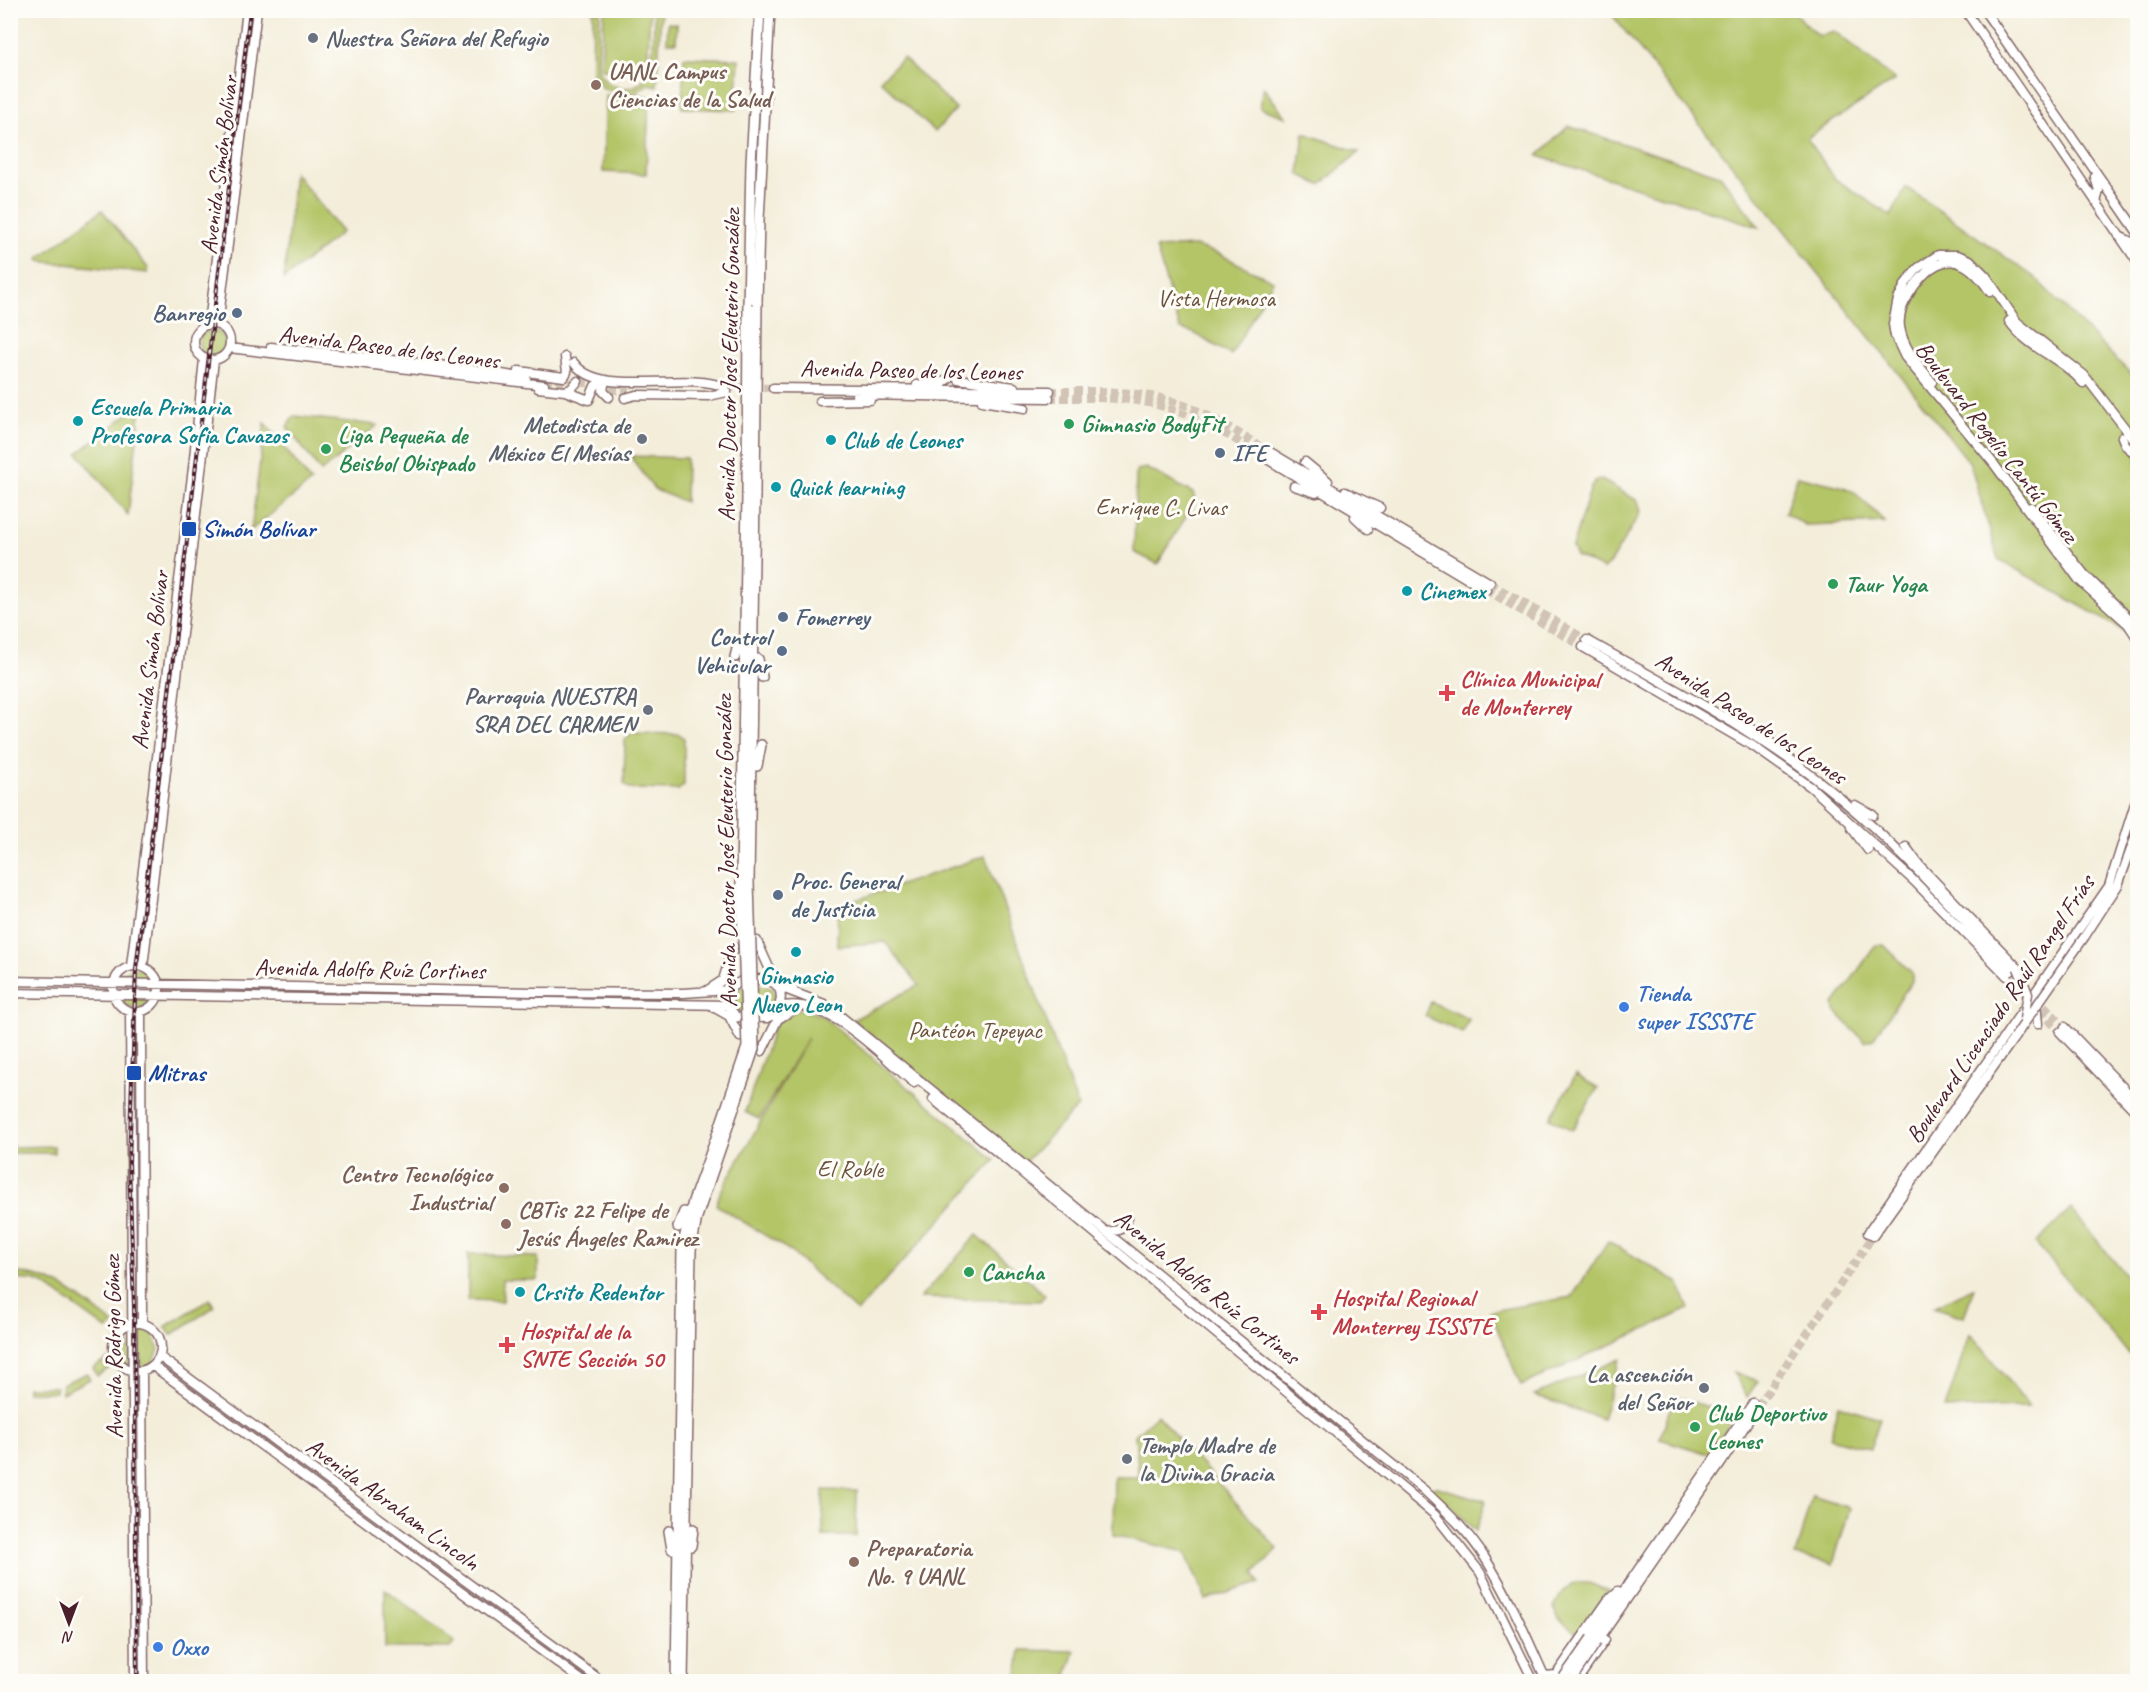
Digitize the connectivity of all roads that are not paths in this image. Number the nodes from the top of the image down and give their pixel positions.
1 (247, 10) edge
2 (257, 10) edge
3 (760, 10) edge
4 (770, 10) edge
5 (1965, 10) edge
6 (1984, 10) edge
7 (2090, 165) junction
8 (2096, 202) junction
9 (2122, 211) junction
10 (2104, 214) junction
11 (2137, 233) edge
12 (2119, 236) junction
13 (2134, 243) edge
14 (2138, 263) edge
15 (753, 305) junction
16 (213, 324) junction
17 (230, 345) junction
18 (564, 357) dead end
19 (204, 359) junction
20 (214, 360) junction
21 (574, 363) dead end
22 (502, 373) junction
23 (564, 377) junction
24 (485, 378) junction
25 (605, 380) junction
26 (948, 380) dead end
27 (958, 380) dead end
28 (578, 381) dead end
29 (726, 389) junction
30 (902, 390) junction
31 (565, 391) junction
32 (1023, 391) junction
33 (609, 397) dead end
34 (948, 397) junction
35 (820, 401) dead end
36 (1025, 408) dead end
37 (2122, 437) junction
38 (2138, 445) edge
39 (2138, 452) edge
40 (1268, 456) tunnel mouth
41 (2138, 456) edge
42 (1305, 462) dead end
43 (1294, 486) dead end
44 (1333, 492) junction
45 (751, 494) junction
46 (1345, 506) junction
47 (1380, 508) dead end
48 (1368, 529) dead end
49 (754, 604) junction
50 (745, 612) junction
51 (2138, 627) edge
52 (2138, 639) edge
53 (735, 657) dead end
54 (762, 677) dead end
55 (1727, 710) dead end
56 (1722, 738) dead end
57 (733, 745) dead end
58 (760, 745) dead end
59 (1775, 760) junction
60 (1788, 760) junction
61 (2138, 794) edge
62 (1840, 798) junction
63 (741, 800) junction
64 (752, 804) junction
65 (1873, 815) dead end
66 (1850, 820) junction
67 (2138, 830) edge
68 (1906, 847) dead end
69 (1868, 850) dead end
70 (745, 882) junction
71 (2086, 921) junction
72 (757, 940) dead end
73 (733, 947) dead end
74 (2079, 955) dead end
75 (2059, 960) junction
76 (131, 966) junction
77 (2071, 966) dead end
78 (143, 967) junction
79 (2012, 972) junction
80 (10, 981) edge
81 (113, 984) junction
82 (159, 985) junction
83 (172, 985) junction
84 (777, 987) junction
85 (2039, 988) junction
86 (729, 990) junction
87 (10, 993) edge
88 (700, 993) junction
89 (113, 995) junction
90 (158, 995) junction
91 (171, 995) junction
92 (807, 1001) junction
93 (698, 1003) junction
94 (728, 1005) junction
95 (779, 1007) junction
96 (130, 1012) junction
97 (141, 1012) junction
98 (2014, 1022) junction
99 (2038, 1024) dead end
100 (2026, 1029) dead end
101 (740, 1037) dead end
102 (2014, 1038) junction
103 (762, 1051) dead end
104 (2138, 1102) edge
105 (2138, 1114) edge
106 (1912, 1184) junction
107 (1907, 1198) dead end
108 (698, 1201) junction
109 (1128, 1218) dead end
110 (678, 1227) dead end
111 (1107, 1232) junction
112 (699, 1242) dead end
113 (137, 1323) junction
114 (160, 1357) junction
115 (153, 1366) junction
116 (137, 1371) junction
117 (1755, 1405) tunnel mouth
118 (1401, 1485) junction
119 (1440, 1505) junction
120 (1445, 1526) junction
121 (693, 1529) dead end
122 (669, 1531) dead end
123 (1491, 1568) junction
124 (676, 1578) junction
125 (1631, 1586) junction
126 (686, 1589) junction
127 (1506, 1624) junction
128 (680, 1638) junction
129 (1594, 1640) junction
130 (1565, 1663) junction
131 (1525, 1665) junction
132 (1578, 1678) edge
133 (1541, 1680) edge
134 (135, 1682) edge
135 (144, 1682) edge
136 (584, 1682) edge
137 (603, 1682) edge
138 (676, 1682) edge
139 (683, 1682) edge
140 (1527, 1682) edge
141 (1560, 1682) edge
142 (1570, 1682) edge

1 - 16 main road, Avenida Simón Bolívar
2 - 16 main road, Avenida Simón Bolívar
3 - 15 highway, Avenida Doctor José Eleuterio González
4 - 15 highway, Avenida Doctor José Eleuterio González
5 - 8 main road
6 - 7 main road
7 - 8 main road
7 - 9 main road
8 - 10 main road
9 - 10 main road
9 - 11 main road
10 - 12 main road
11 - 13 main road
12 - 13 main road
12 - 14 main road
15 - 45 highway, Avenida Doctor José Eleuterio González, bridge
16 - 17 main road
16 - 19 main road
17 - 20 main road
17 - 22 main road, Avenida Paseo de los Leones
17 - 24 main road, Avenida Paseo de los Leones
18 - 23 main road
19 - 20 main road
19 - 76 main road, Avenida Simón Bolívar
20 - 78 main road, Avenida Simón Bolívar
21 - 25 main road
22 - 23 main road
22 - 24 main road, Avenida Paseo de los Leones
23 - 31 main road
24 - 31 main road
25 - 29 main road
25 - 31 main road
25 - 33 main road
26 - 30 main road
27 - 32 main road
28 - 31 main road
29 - 29 main road
30 - 32 main road, Avenida Paseo de los Leones
30 - 34 main road, Avenida Paseo de los Leones
32 - 34 main road, Avenida Paseo de los Leones
34 - 35 main road
34 - 36 main road
37 - 39 main road, Boulevard Rogelio Cantú Gómez
37 - 41 main road
37 - 51 main road, Boulevard Rogelio Cantú Gómez
38 - 52 main road, Boulevard Rogelio Cantú Gómez
40 - 44 main road
42 - 44 main road
43 - 44 main road
44 - 46 main road
44 - 46 main road
44 - 47 main road
45 - 49 highway, Avenida Doctor José Eleuterio González
45 - 50 highway, Avenida Doctor José Eleuterio González
46 - 48 main road
49 - 54 highway
49 - 64 highway, Avenida Doctor José Eleuterio González
50 - 53 highway
50 - 63 highway, Avenida Doctor José Eleuterio González
55 - 60 main road
56 - 59 main road
57 - 63 highway
58 - 64 highway
59 - 60 main road, Avenida Paseo de los Leones
59 - 66 main road, Avenida Paseo de los Leones
60 - 62 main road, Avenida Paseo de los Leones
61 - 71 main road, Boulevard Licenciado Raúl Rangel Frías
62 - 65 main road
62 - 79 main road, Avenida Paseo de los Leones
63 - 70 highway, Avenida Doctor José Eleuterio González
64 - 70 highway, Avenida Doctor José Eleuterio González
66 - 69 main road
66 - 79 main road, Avenida Paseo de los Leones
67 - 102 main road, Boulevard Licenciado Raúl Rangel Frías, bridge
68 - 79 main road
70 - 108 highway, Avenida Doctor José Eleuterio González, bridge
71 - 74 main road
71 - 75 main road, Boulevard Licenciado Raúl Rangel Frías
72 - 92 main road
73 - 88 main road
75 - 77 main road
75 - 85 main road, Boulevard Licenciado Raúl Rangel Frías
76 - 78 main road
76 - 81 main road
78 - 82 main road
79 - 102 main road, bridge
80 - 81 main road, Avenida Adolfo Ruíz Cortines
81 - 82 main road, Avenida Adolfo Ruíz Cortines
81 - 89 main road
82 - 83 main road, Avenida Adolfo Ruíz Cortines
82 - 90 main road
83 - 88 main road, Avenida Adolfo Ruíz Cortines
83 - 91 main road
84 - 86 main road
84 - 92 main road, Avenida Adolfo Ruíz Cortines
84 - 95 main road
85 - 98 main road, Boulevard Licenciado Raúl Rangel Frías
85 - 99 main road
86 - 88 main road, Avenida Adolfo Ruíz Cortines
86 - 94 main road
87 - 89 main road, Avenida Adolfo Ruíz Cortines
89 - 90 main road, Avenida Adolfo Ruíz Cortines
89 - 96 main road
90 - 91 main road, Avenida Adolfo Ruíz Cortines
90 - 97 main road
91 - 93 main road, Avenida Adolfo Ruíz Cortines
92 - 95 main road, Avenida Adolfo Ruíz Cortines
92 - 103 main road
92 - 111 main road, Avenida Adolfo Ruíz Cortines
92 - 118 main road, Avenida Adolfo Ruíz Cortines
93 - 94 main road, Avenida Adolfo Ruíz Cortines
93 - 101 main road
94 - 95 main road
96 - 97 main road
96 - 113 main road, Avenida Rodrigo Gómez
97 - 113 main road, Avenida Rodrigo Gómez
98 - 100 main road
98 - 106 main road, Boulevard Licenciado Raúl Rangel Frías
102 - 106 main road, Boulevard Licenciado Raúl Rangel Frías
104 - 105 main road
106 - 107 main road
108 - 110 highway
108 - 112 highway
108 - 124 highway, Avenida Doctor José Eleuterio González
108 - 126 highway, Avenida Doctor José Eleuterio González
109 - 111 main road
111 - 119 main road, Avenida Adolfo Ruíz Cortines
113 - 114 main road
113 - 116 main road, Avenida Rodrigo Gómez
113 - 116 main road
114 - 115 main road
114 - 137 main road, Avenida Abraham Lincoln
115 - 116 main road
115 - 136 main road
116 - 134 main road, Avenida Rodrigo Gómez
116 - 135 main road, Avenida Rodrigo Gómez
117 - 125 main road
118 - 119 main road
118 - 120 main road, Avenida Adolfo Ruíz Cortines
119 - 123 main road, Avenida Adolfo Ruíz Cortines
120 - 123 main road
120 - 127 main road, Avenida Adolfo Ruíz Cortines
121 - 126 highway
122 - 124 highway
123 - 133 main road, Avenida Adolfo Ruíz Cortines
124 - 128 highway, Avenida Doctor José Eleuterio González
125 - 129 main road
125 - 130 main road
125 - 132 main road
126 - 128 highway, Avenida Doctor José Eleuterio González
127 - 131 main road, Avenida Adolfo Ruíz Cortines
127 - 133 main road
128 - 138 highway, Avenida Doctor José Eleuterio González
128 - 139 highway, Avenida Doctor José Eleuterio González
129 - 141 main road, bridge
129 - 142 main road, bridge
130 - 132 main road
130 - 133 main road
131 - 133 main road, Avenida Adolfo Ruíz Cortines
131 - 140 main road

